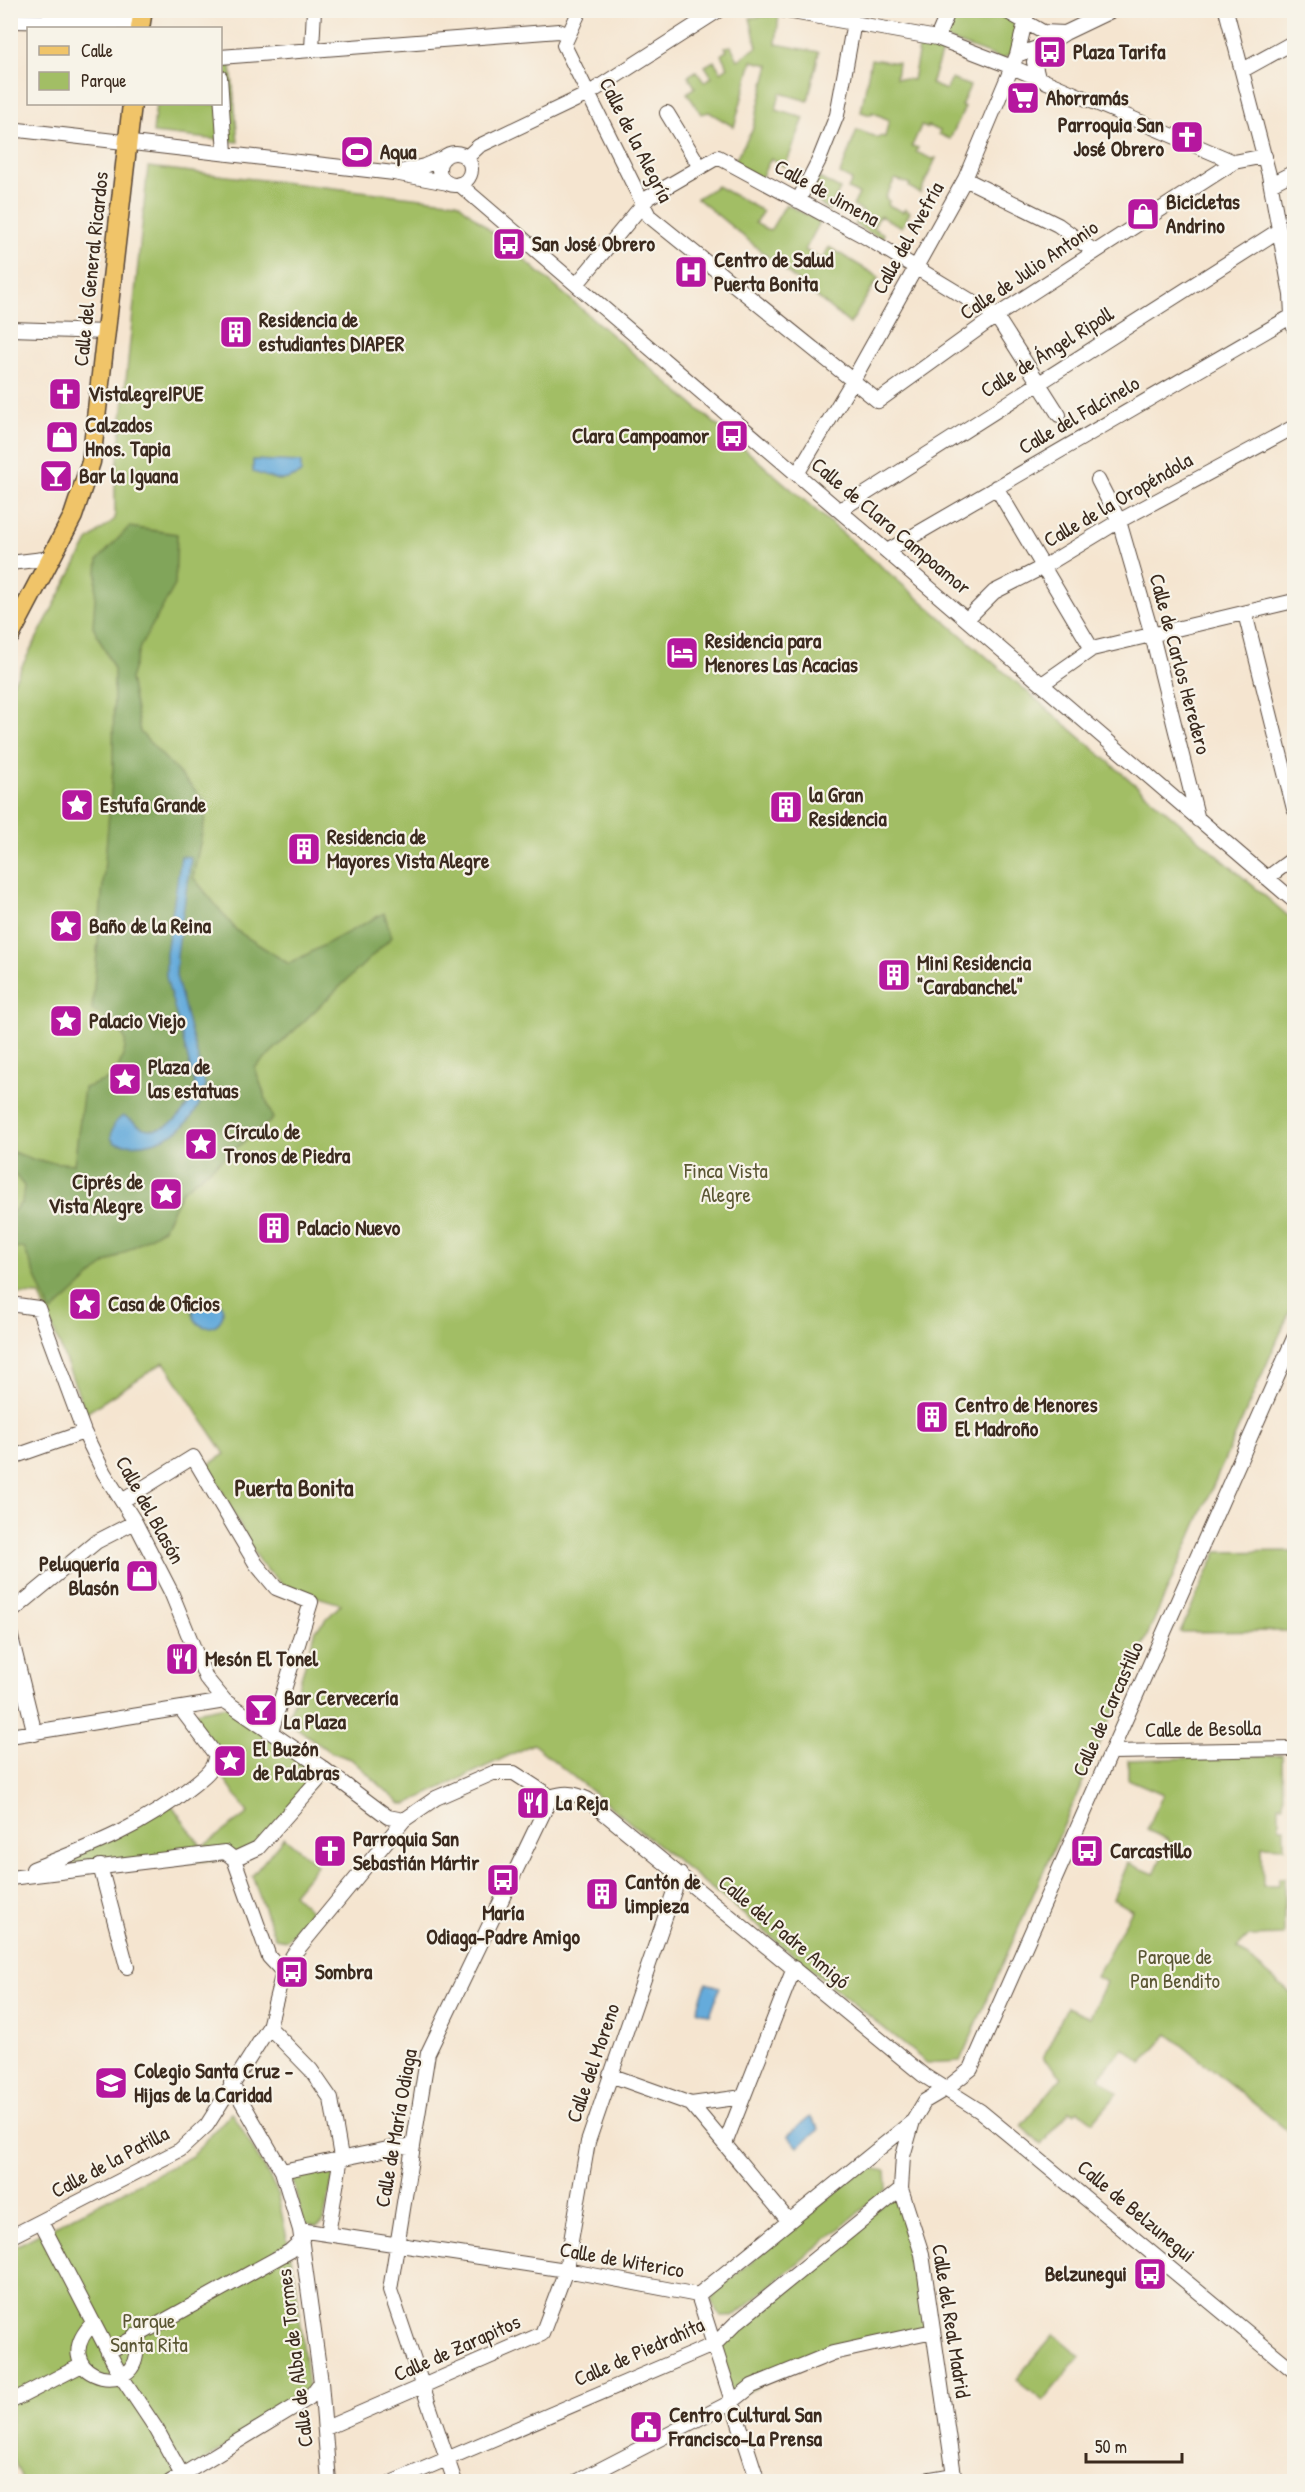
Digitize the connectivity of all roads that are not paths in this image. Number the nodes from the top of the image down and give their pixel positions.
1 (314, 10) edge
2 (580, 10) edge
3 (719, 10) edge
4 (781, 10) edge
5 (949, 10) edge
6 (1004, 10) edge
7 (1113, 10) edge
8 (1226, 10) edge
9 (1026, 16) edge
10 (10, 21) edge
11 (141, 21) edge
12 (854, 22) junction
13 (1065, 33) junction
14 (568, 35) junction
15 (937, 38) junction
16 (1294, 42) edge
17 (1039, 47) junction
18 (312, 50) junction
19 (222, 57) edge
20 (1014, 61) junction
21 (1243, 70) junction
22 (1038, 78) junction
23 (588, 94) junction
24 (132, 105) edge
25 (222, 105) edge
26 (667, 113) dead end
27 (10, 129) edge
28 (128, 141) junction
29 (225, 153) junction
30 (1265, 156) junction
31 (445, 157) junction
32 (466, 158) junction
33 (1234, 162) junction
34 (700, 167) junction
35 (1294, 172) edge
36 (394, 174) junction
37 (965, 179) junction
38 (454, 184) junction
39 (1271, 184) junction
40 (798, 201) junction
41 (644, 204) junction
42 (1278, 231) junction
43 (1095, 252) junction
44 (916, 267) junction
45 (577, 284) junction
46 (1293, 294) edge
47 (996, 316) junction
48 (1293, 322) edge
49 (10, 329) edge
50 (106, 332) junction
51 (852, 381) junction
52 (1039, 382) junction
53 (1059, 415) dead end
54 (1294, 427) edge
55 (796, 474) junction
56 (1098, 480) dead end
57 (996, 487) junction
58 (840, 510) junction
59 (1119, 520) junction
60 (889, 550) junction
61 (52, 558) junction
62 (10, 563) edge
63 (1043, 567) junction
64 (1294, 601) edge
65 (1245, 613) junction
66 (968, 618) junction
67 (1152, 635) junction
68 (10, 636) edge
69 (1092, 649) junction
70 (1042, 684) junction
71 (1294, 809) edge
72 (1198, 820) junction
73 (1294, 858) edge
74 (1267, 878) junction
75 (1294, 901) edge
76 (10, 1304) edge
77 (1294, 1338) edge
78 (84, 1432) junction
79 (10, 1458) edge
80 (122, 1501) junction
81 (135, 1522) junction
82 (10, 1613) edge
83 (10, 1633) edge
84 (225, 1701) junction
85 (182, 1709) junction
86 (271, 1732) junction
87 (35, 1734) junction
88 (10, 1736) edge
89 (1294, 1749) edge
90 (1112, 1752) junction
91 (326, 1770) junction
92 (551, 1797) junction
93 (404, 1820) junction
94 (234, 1860) junction
95 (100, 1866) junction
96 (680, 1874) junction
97 (11, 1878) edge
98 (127, 1967) dead end
99 (794, 1968) junction
100 (283, 1972) junction
101 (269, 2027) junction
102 (610, 2075) junction
103 (231, 2084) junction
104 (946, 2088) junction
105 (743, 2097) junction
106 (925, 2102) joint
107 (243, 2104) junction
108 (691, 2104) junction
109 (217, 2108) junction
110 (913, 2121) junction
111 (725, 2144) junction
112 (412, 2147) junction
113 (340, 2157) junction
114 (282, 2172) junction
115 (901, 2189) junction
116 (788, 2220) junction
117 (41, 2222) junction
118 (328, 2234) junction
119 (301, 2235) junction
120 (10, 2237) edge
121 (397, 2246) junction
122 (566, 2270) junction
123 (698, 2295) junction
124 (93, 2324) junction
125 (933, 2331) junction
126 (134, 2336) junction
127 (715, 2344) junction
128 (108, 2352) junction
129 (82, 2365) junction
130 (1294, 2371) edge
131 (121, 2376) junction
132 (321, 2382) junction
133 (422, 2388) junction
134 (734, 2401) junction
135 (10, 2402) edge
136 (326, 2428) junction
137 (447, 2458) junction
138 (176, 2478) edge
139 (954, 2478) edge
140 (329, 2481) edge
141 (393, 2481) edge
142 (455, 2481) edge
143 (576, 2481) edge
144 (758, 2481) edge
145 (914, 2481) edge

1 - 18 street
2 - 14 street
3 - 23 street
4 - 12 street
5 - 15 street
6 - 9 street
7 - 13 street
8 - 21 street
9 - 13 street
9 - 20 street, Calle del Avefría
10 - 11 street
12 - 15 street
12 - 40 street
13 - 17 street
14 - 18 street
14 - 23 street, Calle de la Alegría
15 - 20 street
16 - 21 street
17 - 20 street
17 - 22 street
18 - 19 street
20 - 22 street
20 - 37 street, Calle del Avefría
21 - 30 street
22 - 33 street
23 - 32 street
23 - 41 street, Calle de la Alegría
24 - 28 main road, Calle del General Ricardos
25 - 29 street
26 - 34 street
27 - 28 street
28 - 29 street
28 - 50 main road, Calle del General Ricardos
29 - 36 street
30 - 33 street
30 - 39 street
31 - 32 street
31 - 36 street
31 - 38 street
32 - 38 street
33 - 43 street, Calle de Julio Antonio
34 - 40 street, Calle de Jimena
34 - 41 street
35 - 39 street
36 - 38 street
37 - 43 street
37 - 44 street, Calle del Avefría
38 - 45 street, Calle de Clara Campoamor
39 - 42 street
40 - 44 street, Calle de Jimena
41 - 45 street
41 - 51 street, Calle de la Alegría
42 - 46 street
42 - 52 street, Calle de Ángel Ripoll
43 - 47 street, Calle de Julio Antonio
44 - 47 street, Calle de Jimena
44 - 51 street, Calle del Avefría
45 - 55 street, Calle de Clara Campoamor
46 - 48 street
47 - 51 street, Calle de Julio Antonio
47 - 52 street
48 - 57 street, Calle del Falcinelo
49 - 50 street
50 - 61 main road, Calle del General Ricardos
51 - 55 street, Calle del Avefría
52 - 53 street
52 - 58 street, Calle de Ángel Ripoll
54 - 59 street, Calle de la Oropéndola
55 - 58 street, Calle de Clara Campoamor
56 - 59 street, Calle de Carlos Heredero
57 - 60 street, Calle del Falcinelo
57 - 63 street
58 - 60 street, Calle de Clara Campoamor
59 - 63 street, Calle de la Oropéndola
59 - 67 street, Calle de Carlos Heredero
60 - 66 street, Calle de Clara Campoamor
61 - 62 street
61 - 68 main road, Calle del General Ricardos
63 - 66 street, Calle de la Oropéndola
63 - 69 street
64 - 65 street
65 - 67 street
65 - 71 street
66 - 70 street, Calle de Clara Campoamor
67 - 69 street
67 - 72 street, Calle de Carlos Heredero
69 - 70 street
70 - 72 street, Calle de Clara Campoamor
72 - 74 street, Calle de Clara Campoamor
73 - 74 street
74 - 75 street, Calle de Clara Campoamor
76 - 78 street, Calle del Blasón
77 - 90 street, Calle de Carcastillo
78 - 79 street
78 - 80 street, Calle del Blasón
80 - 81 street, Calle del Blasón
80 - 86 street
81 - 82 street
81 - 84 street, Calle del Blasón
83 - 87 street
84 - 85 street
84 - 86 street, Calle del Blasón
85 - 87 street
85 - 97 street
86 - 91 street, Calle del Blasón
87 - 88 street
89 - 90 street, Calle de Besolla
90 - 104 street, Calle de Carcastillo
91 - 93 street, Calle del Blasón
91 - 94 street
92 - 93 street
92 - 96 street, Calle del Padre Amigó
92 - 112 street, Calle de María Odiaga
93 - 100 street, Calle de la Patilla
94 - 95 street
94 - 100 street
95 - 97 street
95 - 98 street
96 - 99 street, Calle del Padre Amigó
96 - 102 street, Calle del Moreno
99 - 104 street, Calle del Padre Amigó
99 - 105 street
100 - 101 street, Calle de la Patilla
101 - 103 street, Calle de la Patilla
101 - 113 street
102 - 108 street
102 - 122 street, Calle del Moreno
103 - 107 street, Calle de Alba de Tormes
103 - 109 street, Calle de la Patilla
104 - 106 street, Calle de Carcastillo
104 - 130 street, Calle de Belzunegui
105 - 108 street
105 - 111 street
106 - 110 street, Calle del Real Madrid
107 - 109 street
107 - 114 street, Calle de Alba de Tormes
108 - 111 street
109 - 117 street, Calle de la Patilla
110 - 115 street, Calle del Real Madrid
110 - 116 street, Calle de Witerico
111 - 116 street
112 - 113 street
112 - 121 street, Calle de María Odiaga
113 - 114 street
113 - 118 street
114 - 119 street, Calle de Alba de Tormes
115 - 125 street, Calle del Real Madrid
115 - 127 street, Calle de Piedrahíta
116 - 123 street, Calle de Witerico
117 - 120 street, Calle de la Patilla
117 - 124 street
118 - 119 street, Calle de Witerico
118 - 121 street, Calle de Witerico
119 - 126 street
119 - 132 street, Calle de Alba de Tormes
121 - 122 street, Calle de Witerico
121 - 133 street, Calle de María Odiaga
122 - 123 street, Calle de Witerico
122 - 133 street, Calle de Zarapitos
123 - 127 street
124 - 128 street
124 - 129 street
125 - 134 street
125 - 139 street, Calle del Real Madrid
126 - 128 street
126 - 131 street
127 - 134 street
127 - 137 street, Calle de Piedrahíta
128 - 131 street
129 - 131 street
129 - 135 street
131 - 138 street
132 - 136 street, Calle de Alba de Tormes
132 - 138 street
133 - 136 street, Calle de Zarapitos
133 - 137 street, Calle de María Odiaga
134 - 143 street
134 - 144 street
136 - 140 street, Calle de Alba de Tormes
137 - 141 street, Calle de Piedrahíta
137 - 142 street, Calle de María Odiaga
139 - 145 street

